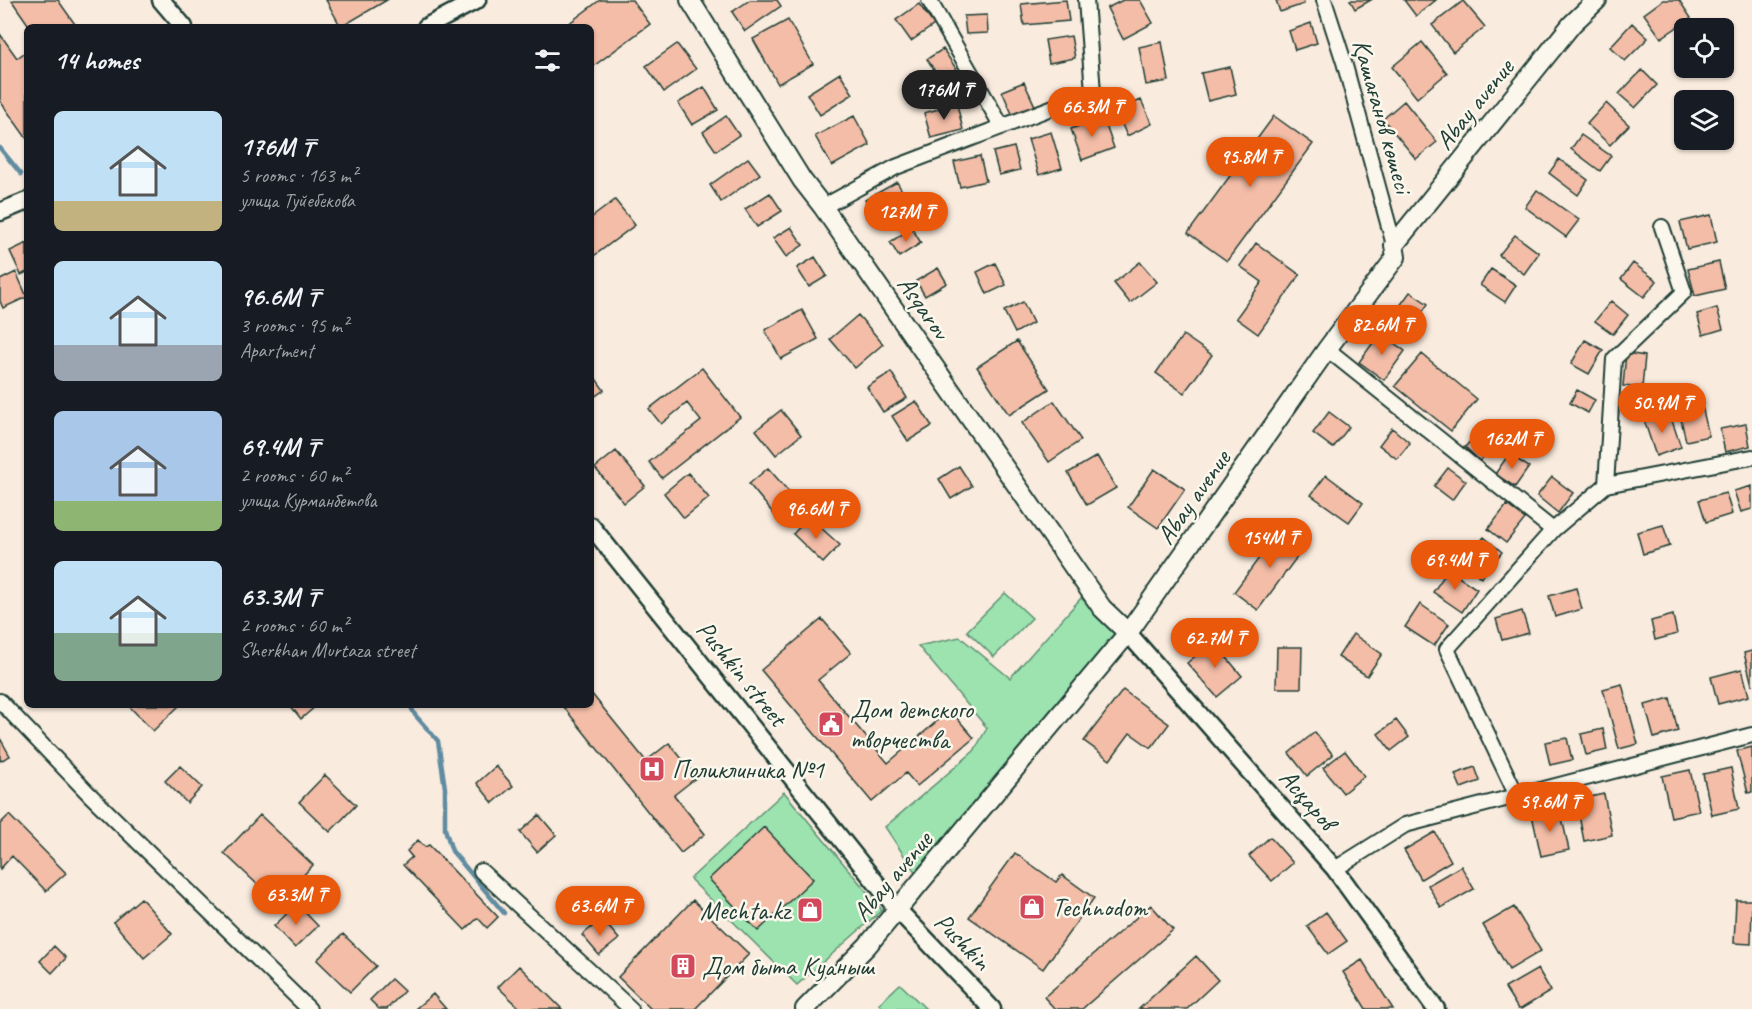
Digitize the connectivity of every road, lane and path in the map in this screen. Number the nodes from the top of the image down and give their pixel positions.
1 (161, 0) edge
2 (477, 0) edge
3 (690, 0) edge
4 (929, 0) edge
5 (1086, 0) edge
6 (1324, 0) edge
7 (1597, 0) edge
8 (458, 5) edge
9 (181, 24) edge
10 (430, 24) edge
11 (1002, 127) junction
12 (24, 202) edge
13 (823, 207) junction
14 (0, 212) edge
15 (1662, 227) dead end
16 (1394, 245) junction
17 (1327, 349) junction
18 (1752, 457) edge
19 (1606, 485) junction
20 (594, 530) edge
21 (1553, 530) junction
22 (1128, 633) junction
23 (0, 701) edge
24 (1752, 735) edge
25 (1517, 796) junction
26 (1335, 869) junction
27 (481, 871) dead end
28 (897, 909) junction
29 (309, 1009) edge
30 (632, 1009) edge
31 (805, 1009) edge
32 (992, 1009) edge
33 (1436, 1009) edge

1 - 9 street
2 - 8 street
3 - 13 main road, Asqarov
4 - 11 street
5 - 11 street
6 - 16 street, Қашағанов көшесі
7 - 16 main road, Abay avenue
8 - 10 street
11 - 13 street
12 - 14 street
13 - 22 main road, Asqarov
15 - 19 street
16 - 17 main road, Abay avenue
17 - 21 street
17 - 22 main road, Abay avenue
18 - 19 street
19 - 21 street
20 - 28 street, Pushkin street
21 - 25 street
22 - 26 street, Асқаров
22 - 28 main road, Abay avenue
23 - 29 street
24 - 25 street
25 - 26 street
26 - 33 street, Асқаров
27 - 30 street
28 - 31 main road, Abay avenue
28 - 32 street, Pushkin

